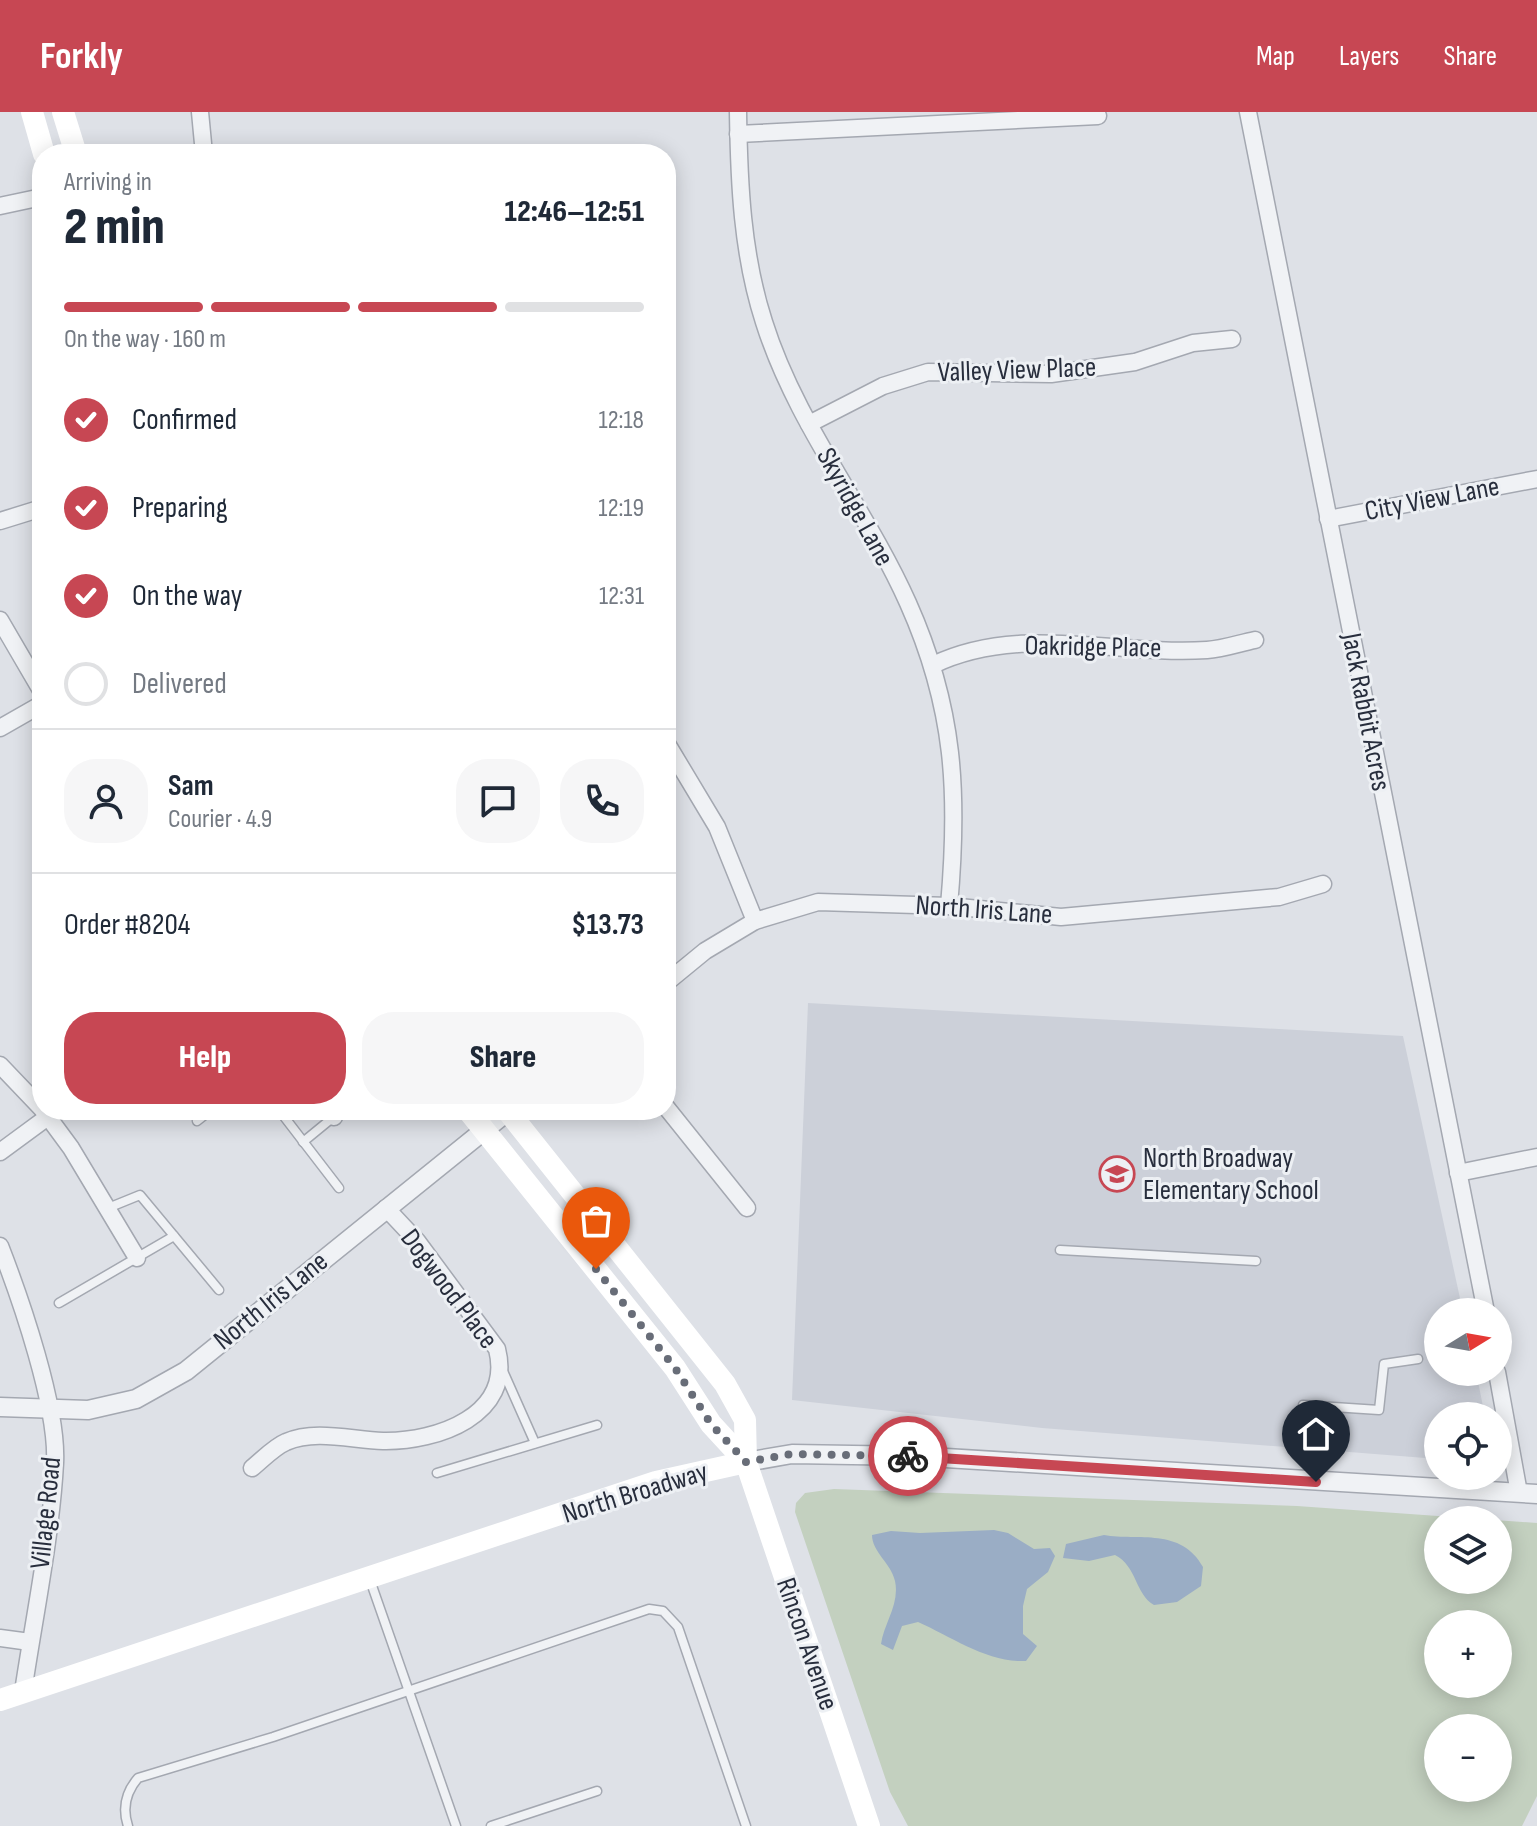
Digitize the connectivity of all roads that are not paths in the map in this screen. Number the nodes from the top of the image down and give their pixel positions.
1 (32, 112) edge
2 (63, 112) edge
3 (200, 112) edge
4 (738, 112) edge
5 (1248, 112) edge
6 (1098, 116) dead end
7 (738, 134) junction
8 (41, 144) edge
9 (73, 144) edge
10 (203, 144) edge
11 (32, 199) edge
12 (0, 206) edge
13 (1232, 339) dead end
14 (809, 424) junction
15 (1537, 479) edge
16 (32, 511) edge
17 (1328, 519) junction
18 (0, 521) edge
19 (0, 620) edge
20 (1255, 640) dead end
21 (933, 665) junction
22 (32, 675) edge
23 (32, 710) edge
24 (0, 728) edge
25 (676, 759) edge
26 (1323, 884) dead end
27 (949, 906) junction
28 (755, 921) junction
29 (676, 975) edge
30 (0, 1065) edge
31 (32, 1098) edge
32 (676, 1119) edge
33 (36, 1120) edge
34 (50, 1120) edge
35 (286, 1120) edge
36 (326, 1120) edge
37 (476, 1120) edge
38 (496, 1120) edge
39 (516, 1120) edge
40 (484, 1130) junction
41 (303, 1142) junction
42 (0, 1152) edge
43 (1537, 1157) edge
44 (1458, 1173) junction
45 (339, 1188) dead end
46 (107, 1208) junction
47 (386, 1208) junction
48 (747, 1208) dead end
49 (174, 1236) junction
50 (0, 1246) edge
51 (1060, 1250) dead end
52 (137, 1258) junction
53 (1256, 1261) dead end
54 (219, 1290) dead end
55 (1483, 1298) edge
56 (59, 1303) dead end
57 (1418, 1359) dead end
58 (502, 1369) junction
59 (1501, 1386) edge
60 (1303, 1405) dead end
61 (0, 1407) edge
62 (50, 1410) junction
63 (597, 1425) dead end
64 (535, 1443) junction
65 (746, 1462) junction
66 (252, 1468) dead end
67 (437, 1473) dead end
68 (1528, 1493) edge
69 (370, 1579) junction
70 (0, 1638) edge
71 (30, 1642) junction
72 (409, 1690) junction
73 (23, 1692) junction
74 (0, 1700) edge
75 (597, 1791) dead end
76 (128, 1826) edge
77 (456, 1826) edge
78 (491, 1826) edge
79 (746, 1826) edge
80 (869, 1826) edge

1 - 8 main road
2 - 9 main road
3 - 10 street
4 - 7 street, Skyridge Lane
5 - 17 street, Jack Rabbit Acres
6 - 7 street
7 - 14 street, Skyridge Lane
11 - 12 street
13 - 14 street, Valley View Place
14 - 21 street, Skyridge Lane
15 - 17 street, City View Lane
16 - 18 street
17 - 44 street, Jack Rabbit Acres
19 - 22 street
20 - 21 street, Oakridge Place
21 - 27 street, Skyridge Lane
23 - 24 street
25 - 28 street
26 - 27 street, North Iris Lane
27 - 28 street, North Iris Lane
28 - 29 street, North Iris Lane
30 - 31 street
32 - 48 street
33 - 42 street
34 - 46 street
35 - 41 lane
36 - 41 lane
37 - 40 main road
38 - 40 street, North Iris Lane
39 - 65 main road
40 - 47 street, North Iris Lane
40 - 65 main road
41 - 45 lane
43 - 44 street
44 - 55 street, Jack Rabbit Acres
46 - 49 lane
46 - 52 street
47 - 58 street, Dogwood Place
47 - 62 street, North Iris Lane
49 - 52 lane
49 - 54 lane
50 - 62 street, Village Road
51 - 53 lane
52 - 56 lane
57 - 60 lane
58 - 64 lane
58 - 66 street, Dogwood Place
59 - 68 street
61 - 62 street, North Iris Lane
62 - 71 street, Village Road
63 - 64 lane
64 - 67 lane
65 - 68 street, North Broadway
65 - 69 main road, North Broadway
65 - 80 main road, Rincon Avenue
69 - 72 lane
69 - 73 main road, North Broadway
70 - 71 street
71 - 73 street, Village Road
72 - 76 lane
72 - 77 lane
72 - 79 lane
73 - 74 main road, North Broadway
75 - 78 lane

